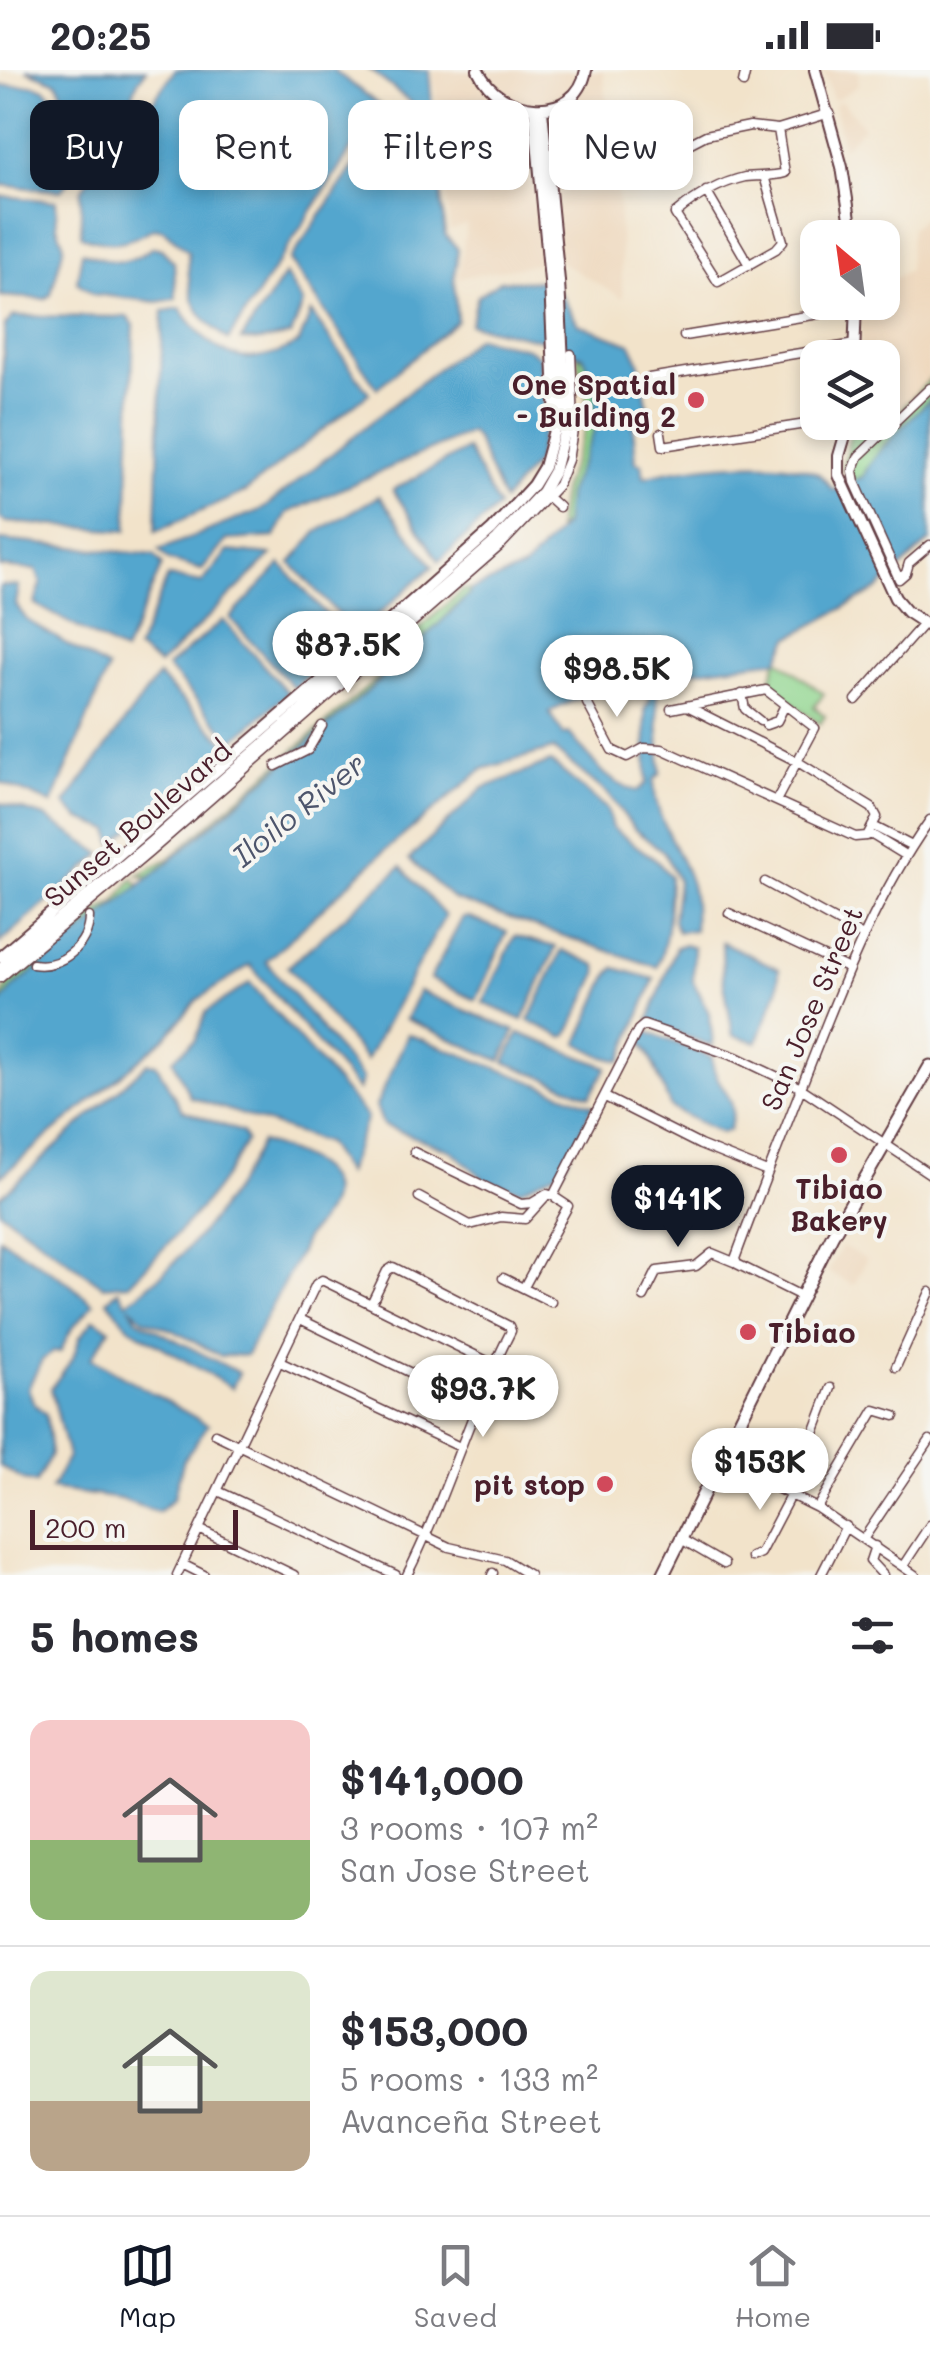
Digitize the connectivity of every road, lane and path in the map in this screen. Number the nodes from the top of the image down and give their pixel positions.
1 (478, 70) edge
2 (586, 70) edge
3 (746, 70) edge
4 (815, 70) edge
5 (743, 83) dead end
6 (543, 109) junction
7 (830, 112) junction
8 (778, 129) junction
9 (693, 142) edge
10 (764, 176) junction
11 (706, 191) junction
12 (850, 220) edge
13 (749, 264) junction
14 (800, 315) edge
15 (684, 336) dead end
16 (563, 354) junction
17 (800, 354) edge
18 (650, 378) dead end
19 (930, 388) edge
20 (900, 420) edge
21 (800, 425) edge
22 (661, 433) dead end
23 (844, 440) edge
24 (878, 440) edge
25 (547, 496) junction
26 (560, 508) dead end
27 (930, 545) edge
28 (927, 624) edge
29 (742, 694) junction
30 (856, 700) dead end
31 (586, 704) dead end
32 (785, 705) junction
33 (689, 707) junction
34 (672, 708) dead end
35 (279, 724) junction
36 (322, 726) dead end
37 (798, 762) junction
38 (276, 766) dead end
39 (776, 801) junction
40 (930, 820) edge
41 (871, 829) junction
42 (912, 846) junction
43 (906, 855) junction
44 (765, 882) dead end
45 (729, 913) dead end
46 (89, 917) dead end
47 (863, 936) junction
48 (0, 957) edge
49 (32, 964) dead end
50 (0, 968) edge
51 (849, 969) junction
52 (0, 978) edge
53 (930, 1066) edge
54 (801, 1088) junction
55 (605, 1097) junction
56 (883, 1144) junction
57 (414, 1152) dead end
58 (767, 1172) junction
59 (930, 1174) edge
60 (550, 1195) junction
61 (419, 1197) dead end
62 (734, 1262) junction
63 (503, 1278) dead end
64 (524, 1287) junction
65 (930, 1292) edge
66 (644, 1297) dead end
67 (804, 1297) junction
68 (551, 1302) dead end
69 (371, 1304) junction
70 (300, 1319) junction
71 (280, 1362) junction
72 (494, 1364) junction
73 (896, 1367) dead end
74 (831, 1388) dead end
75 (477, 1405) junction
76 (896, 1416) dead end
77 (216, 1434) dead end
78 (930, 1440) edge
79 (239, 1446) junction
80 (460, 1447) junction
81 (720, 1460) junction
82 (218, 1490) junction
83 (791, 1494) junction
84 (816, 1508) junction
85 (930, 1524) edge
86 (846, 1526) junction
87 (199, 1529) junction
88 (427, 1536) junction
89 (864, 1538) junction
90 (681, 1539) junction
91 (875, 1546) junction
92 (751, 1557) dead end
93 (182, 1564) junction
94 (724, 1564) dead end
95 (903, 1566) junction
96 (177, 1575) edge
97 (204, 1575) edge
98 (294, 1575) edge
99 (396, 1575) edge
100 (407, 1575) edge
101 (529, 1575) edge
102 (662, 1575) edge
103 (821, 1575) edge
104 (882, 1575) edge
105 (915, 1575) edge

1 - 6 main road
2 - 6 main road
3 - 5 street
4 - 7 main road
6 - 16 main road, Sunset Boulevard
7 - 8 street
7 - 12 main road
8 - 9 street
8 - 10 street
10 - 11 street
10 - 13 street
11 - 13 street
11 - 13 street
14 - 15 street
16 - 25 street
16 - 35 main road, Sunset Boulevard
17 - 18 street
19 - 20 street
21 - 22 street
23 - 28 main road
24 - 27 street
25 - 26 street
25 - 52 street
28 - 30 street
29 - 32 street
29 - 32 street
29 - 33 street
31 - 39 street
32 - 37 street
33 - 34 street
33 - 37 street
35 - 48 main road, Sunset Boulevard
35 - 50 main road, Sunset Boulevard
36 - 38 street
37 - 39 street
37 - 41 street
39 - 41 street
40 - 42 street, San Jose Street
41 - 42 street
41 - 43 street
42 - 43 street, San Jose Street
43 - 47 street, San Jose Street
44 - 47 street
45 - 51 street
46 - 49 street
47 - 51 street, San Jose Street
51 - 54 street, San Jose Street
53 - 56 main road
54 - 55 street
54 - 56 street
54 - 58 street, San Jose Street
55 - 58 street
55 - 60 street
56 - 59 street
56 - 67 main road
57 - 60 street
58 - 62 street, San Jose Street
60 - 61 street
60 - 64 street
62 - 66 street
62 - 67 street
63 - 64 street
64 - 68 street
65 - 73 street
67 - 81 main road
69 - 70 street
69 - 72 street
69 - 72 street
70 - 71 street
70 - 75 street
71 - 79 street
71 - 80 street
72 - 75 street
74 - 83 street
75 - 80 street
76 - 84 street
77 - 79 street
78 - 89 street
79 - 82 street
79 - 88 street
80 - 88 street
81 - 83 street
81 - 90 main road
82 - 87 street
82 - 99 street
83 - 84 street
83 - 92 street
84 - 86 street
85 - 95 street
86 - 89 street
86 - 103 street
87 - 93 street
87 - 98 street
88 - 100 street
88 - 101 street
89 - 91 street
90 - 94 street
90 - 102 main road
91 - 95 street
91 - 104 street
93 - 96 street
93 - 97 street
95 - 105 street

